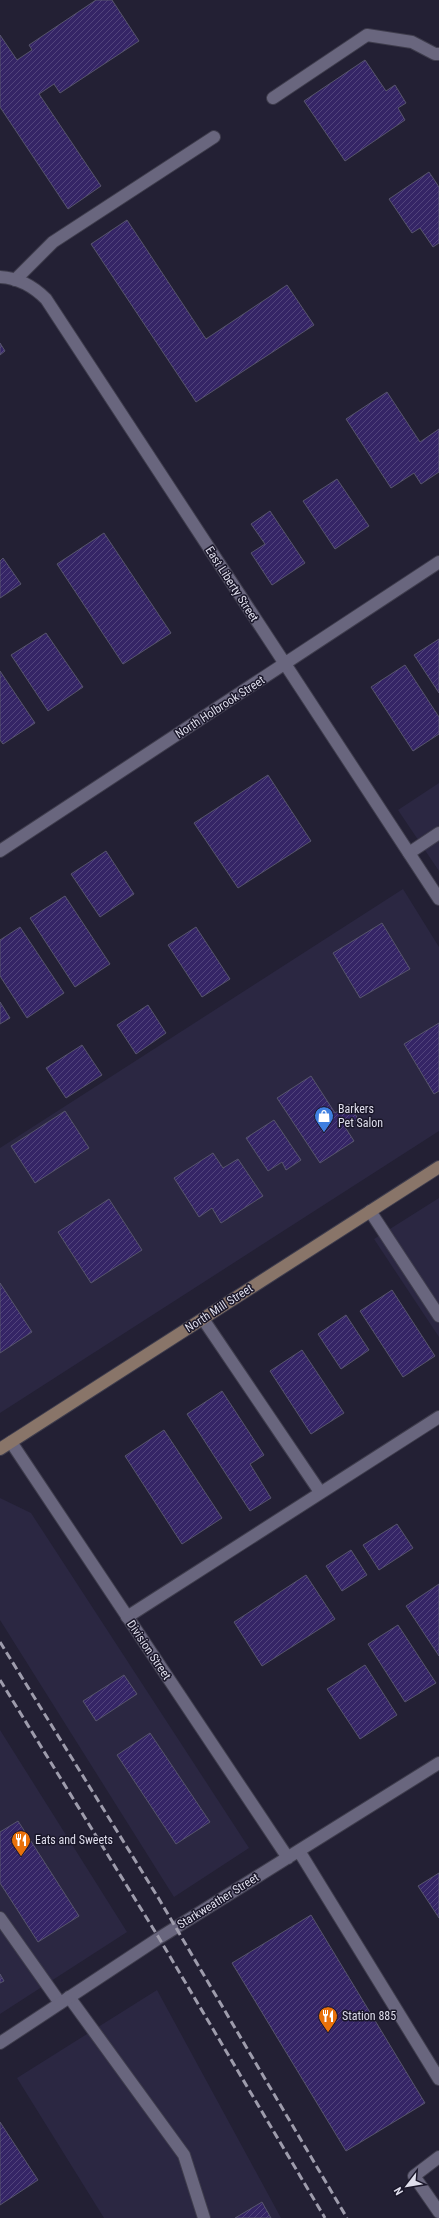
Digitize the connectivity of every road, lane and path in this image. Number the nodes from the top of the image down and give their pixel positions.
1 (439, 54) edge
2 (273, 98) dead end
3 (214, 137) dead end
4 (0, 277) edge
5 (15, 280) junction
6 (439, 562) edge
7 (285, 664) junction
8 (439, 833) edge
9 (0, 851) edge
10 (409, 854) junction
11 (439, 899) edge
12 (439, 1167) edge
13 (370, 1211) junction
14 (439, 1316) edge
15 (203, 1319) junction
16 (439, 1417) edge
17 (10, 1442) junction
18 (0, 1449) edge
19 (320, 1492) junction
20 (127, 1617) junction
21 (439, 1763) edge
22 (299, 1851) junction
23 (288, 1858) junction
24 (0, 1918) edge
25 (64, 2000) junction
26 (0, 2043) edge
27 (439, 2079) edge
28 (439, 2157) edge
29 (439, 2212) edge
30 (204, 2218) edge

1 - 2 street
3 - 5 street
4 - 5 street, East Liberty Street
5 - 7 street, East Liberty Street
6 - 7 street, North Holbrook Street
7 - 9 street, North Holbrook Street
7 - 10 street, East Liberty Street
8 - 10 street
10 - 11 street, East Liberty Street
12 - 13 street, North Mill Street
13 - 14 street
13 - 15 street, North Mill Street
15 - 17 street, North Mill Street
15 - 19 street
16 - 19 street
17 - 18 street, North Mill Street
17 - 20 street, Division Street
19 - 20 street
20 - 23 street, Division Street
21 - 22 street, Starkweather Street
22 - 23 street, Starkweather Street
22 - 27 street
23 - 25 street, Starkweather Street
24 - 25 street
25 - 26 street, Starkweather Street
25 - 30 street
28 - 29 street

